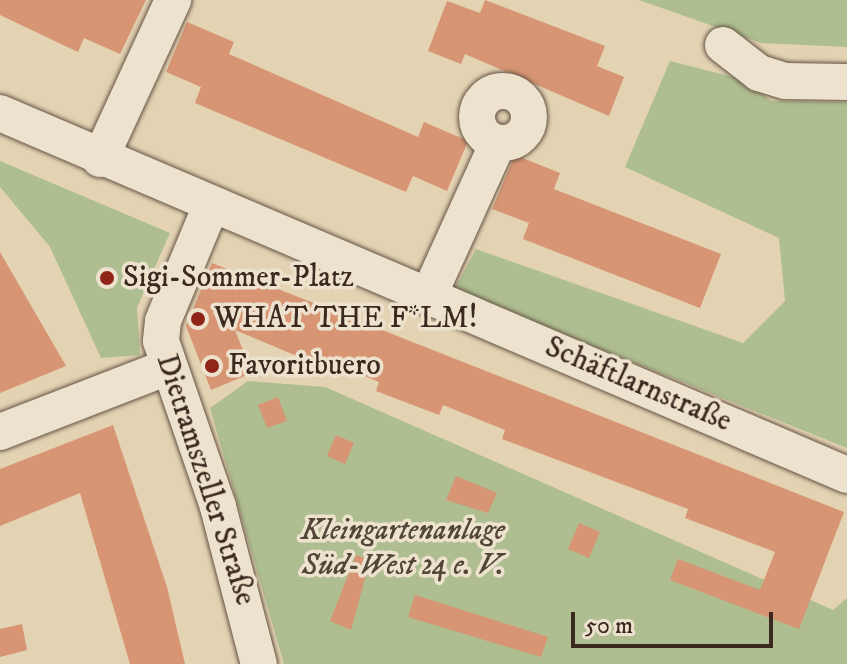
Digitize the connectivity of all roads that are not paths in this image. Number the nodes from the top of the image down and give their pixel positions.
1 (174, 0) edge
2 (190, 0) edge
3 (723, 45) dead end
4 (847, 82) edge
5 (0, 113) edge
6 (498, 143) dead end
7 (100, 159) junction
8 (210, 208) junction
9 (428, 297) junction
10 (168, 367) junction
11 (0, 432) edge
12 (847, 475) edge
13 (259, 664) edge

1 - 2 street
1 - 7 street
3 - 4 street
5 - 7 street, Schäftlarnstraße
6 - 9 street
7 - 8 street, Schäftlarnstraße
8 - 9 street, Schäftlarnstraße
8 - 10 street, Dietramszeller Straße
9 - 12 street, Schäftlarnstraße
10 - 11 street
10 - 13 street, Dietramszeller Straße

